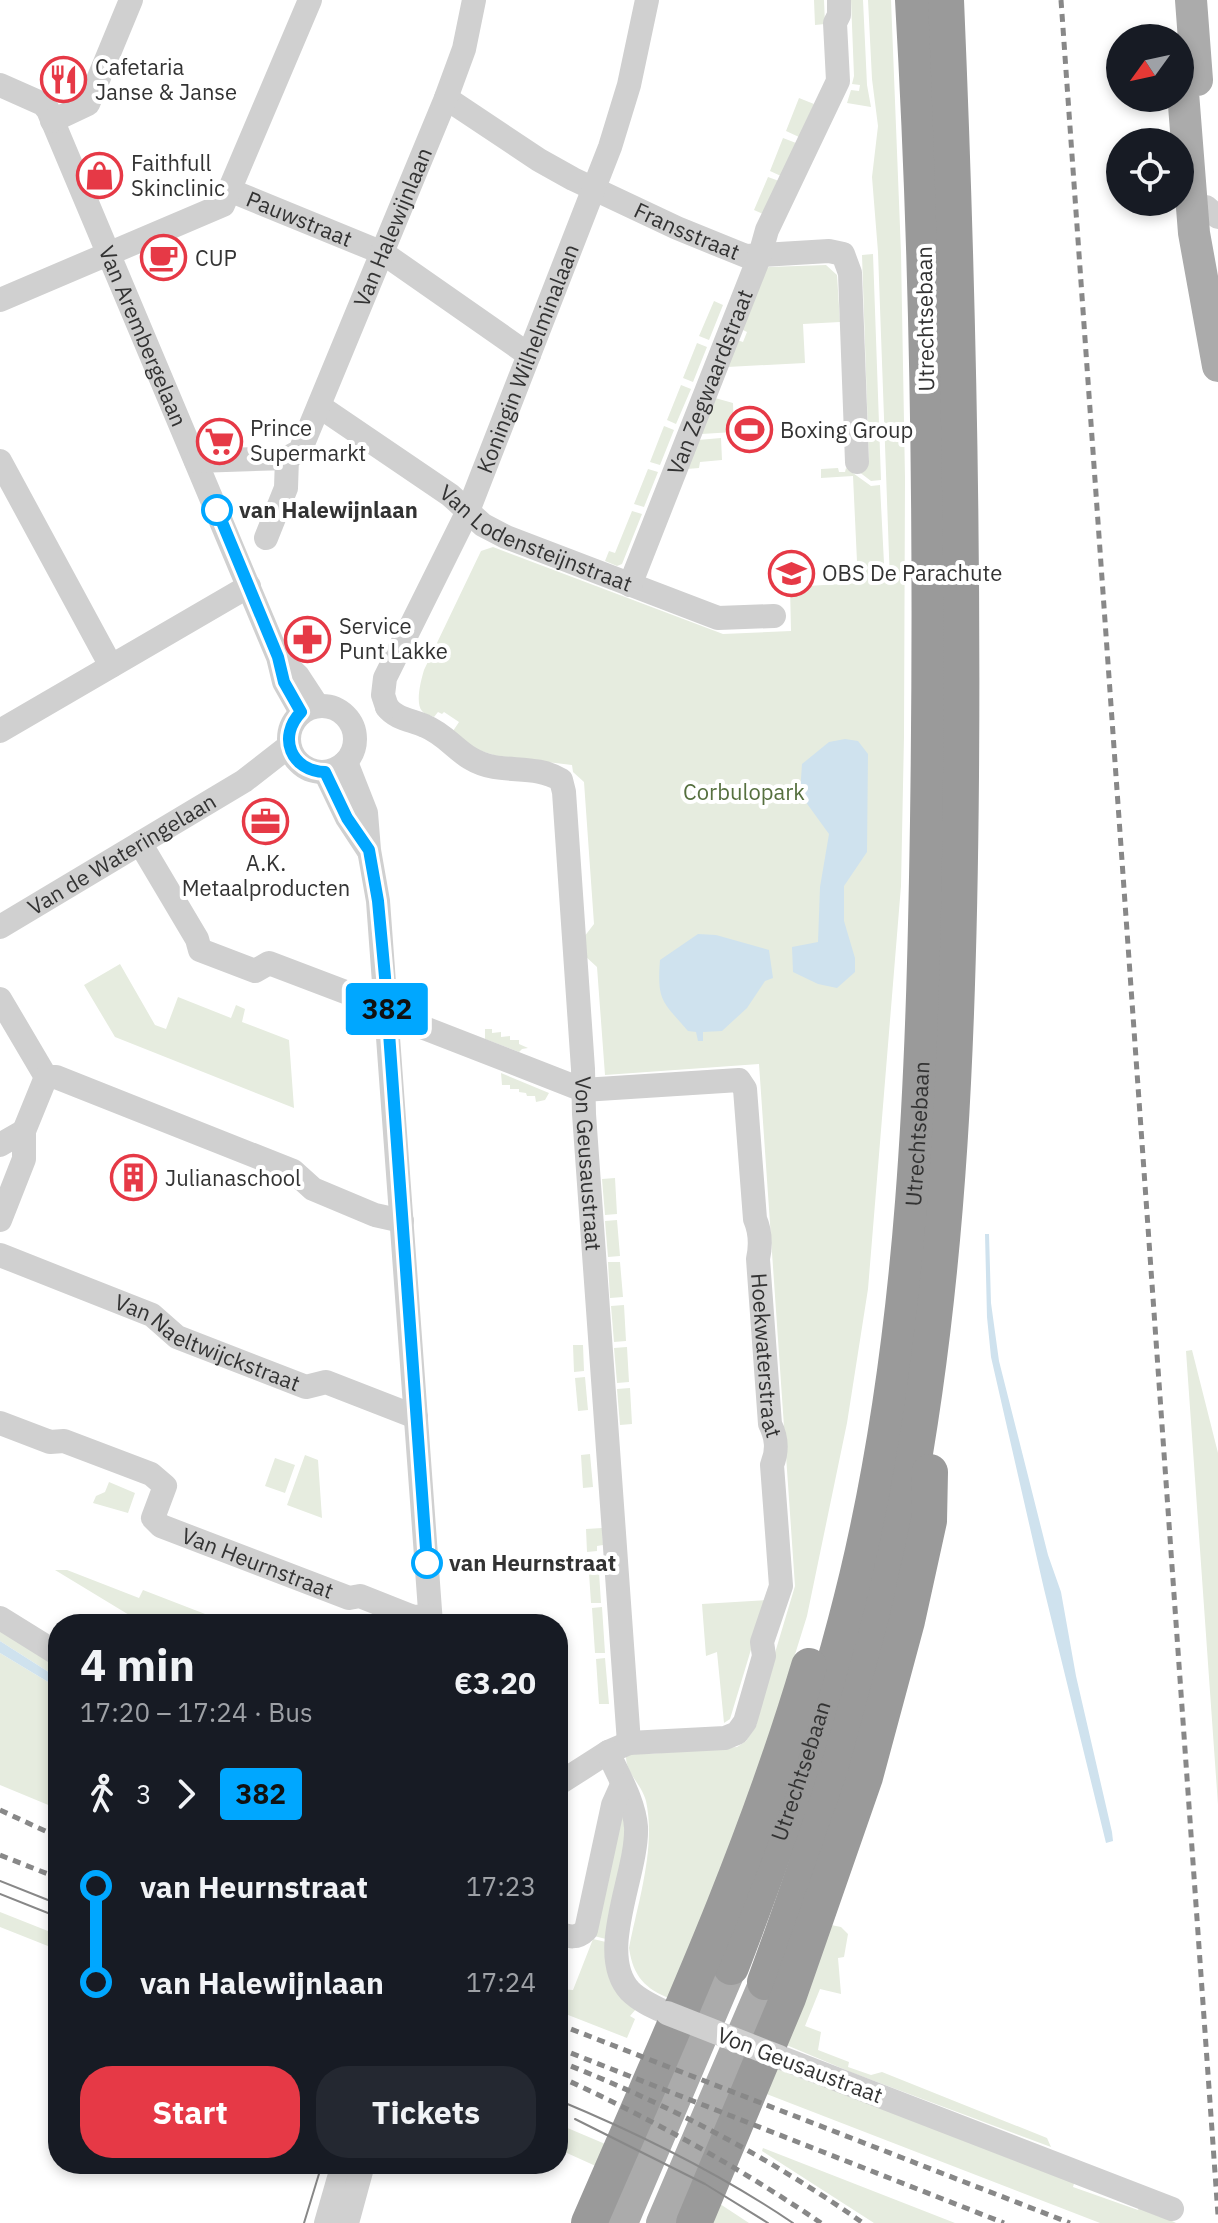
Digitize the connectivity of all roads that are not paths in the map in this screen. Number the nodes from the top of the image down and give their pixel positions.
1 (131, 0) edge
2 (310, 0) edge
3 (474, 0) edge
4 (647, 0) edge
5 (839, 0) edge
6 (913, 0) edge
7 (946, 0) edge
8 (1176, 0) edge
9 (1191, 0) edge
10 (1178, 24) edge
11 (0, 85) edge
12 (446, 98) junction
13 (1189, 112) edge
14 (52, 121) junction
15 (595, 189) junction
16 (229, 190) junction
17 (1205, 212) edge
18 (383, 253) junction
19 (107, 254) junction
20 (760, 255) junction
21 (1218, 278) edge
22 (0, 300) edge
23 (529, 355) junction
24 (1218, 366) edge
25 (319, 406) junction
26 (294, 454) junction
27 (0, 461) edge
28 (196, 461) junction
29 (857, 462) dead end
30 (468, 511) junction
31 (266, 538) dead end
32 (630, 585) junction
33 (249, 586) junction
34 (774, 616) dead end
35 (111, 666) junction
36 (387, 707) junction
37 (309, 709) junction
38 (352, 726) junction
39 (0, 731) edge
40 (294, 755) junction
41 (336, 767) junction
42 (140, 843) junction
43 (0, 927) edge
44 (0, 999) edge
45 (387, 1010) junction
46 (46, 1077) junction
47 (583, 1090) junction
48 (24, 1131) junction
49 (0, 1145) edge
50 (0, 1220) edge
51 (402, 1221) junction
52 (0, 1255) edge
53 (935, 1309) junction
54 (416, 1417) junction
55 (0, 1423) edge
56 (857, 1575) junction
57 (405, 1614) edge
58 (430, 1614) edge
59 (0, 1618) edge
60 (48, 1648) edge
61 (619, 1747) junction
62 (568, 1778) edge
63 (622, 1785) junction
64 (568, 1937) edge
65 (731, 1967) joint
66 (765, 1982) joint
67 (340, 2174) edge
68 (360, 2174) edge
69 (1172, 2209) dead end
70 (326, 2223) edge
71 (347, 2223) edge
72 (589, 2223) edge
73 (622, 2223) edge
74 (662, 2223) edge
75 (694, 2223) edge

1 - 14 street
2 - 16 street
3 - 12 street, Van Halewijnlaan
4 - 15 street, Koningin Wilhelminalaan
5 - 20 street, Van Zegwaardstraat
6 - 56 highway, Utrechtsebaan
7 - 53 highway, Utrechtsebaan
8 - 10 main road
9 - 17 main road
11 - 14 street, Van Arembergelaan
12 - 15 street, Fransstraat
12 - 18 street, Van Halewijnlaan
13 - 17 main road
14 - 19 street, Van Arembergelaan
15 - 20 street, Fransstraat
15 - 23 street, Koningin Wilhelminalaan
16 - 18 street, Pauwstraat
16 - 19 street
17 - 21 main road
17 - 24 main road
18 - 23 street, Pauwstraat
18 - 25 street, Van Halewijnlaan
19 - 22 street
19 - 28 street, Van Arembergelaan
20 - 29 street, Fransstraat
20 - 32 street, Van Zegwaardstraat
23 - 30 street, Koningin Wilhelminalaan
25 - 26 street, Van Halewijnlaan
25 - 30 street, Van Lodensteijnstraat
26 - 28 street
26 - 31 street, Van Halewijnlaan
27 - 35 street
28 - 33 street, Van Arembergelaan
30 - 32 street, Van Lodensteijnstraat
30 - 36 street, Koningin Wilhelminalaan
32 - 34 street, Van Lodensteijnstraat
33 - 35 street
33 - 37 street, Van Arembergelaan
35 - 39 street
36 - 38 street
36 - 47 street, Von Geusaustraat
37 - 38 street
37 - 40 street
38 - 41 street
40 - 41 street
40 - 42 street, Van de Wateringelaan
41 - 45 street
42 - 43 street, Van de Wateringelaan
42 - 45 street
44 - 46 street
45 - 47 street
45 - 51 street
46 - 48 street
46 - 51 street
47 - 61 street, Von Geusaustraat
47 - 61 street, Hoekwaterstraat
48 - 49 street
48 - 50 street
51 - 54 street
52 - 54 street, Van Naeltwijckstraat
53 - 66 highway, Utrechtsebaan
53 - 75 highway
54 - 58 street
55 - 57 street, Van Heurnstraat
56 - 65 highway, Utrechtsebaan
56 - 72 highway
59 - 60 street
61 - 62 street
61 - 63 street, Von Geusaustraat
63 - 64 street
63 - 69 street, Von Geusaustraat, bridge
65 - 73 main road, Utrechtsebaan
66 - 74 main road, Utrechtsebaan
67 - 70 street
68 - 71 street

